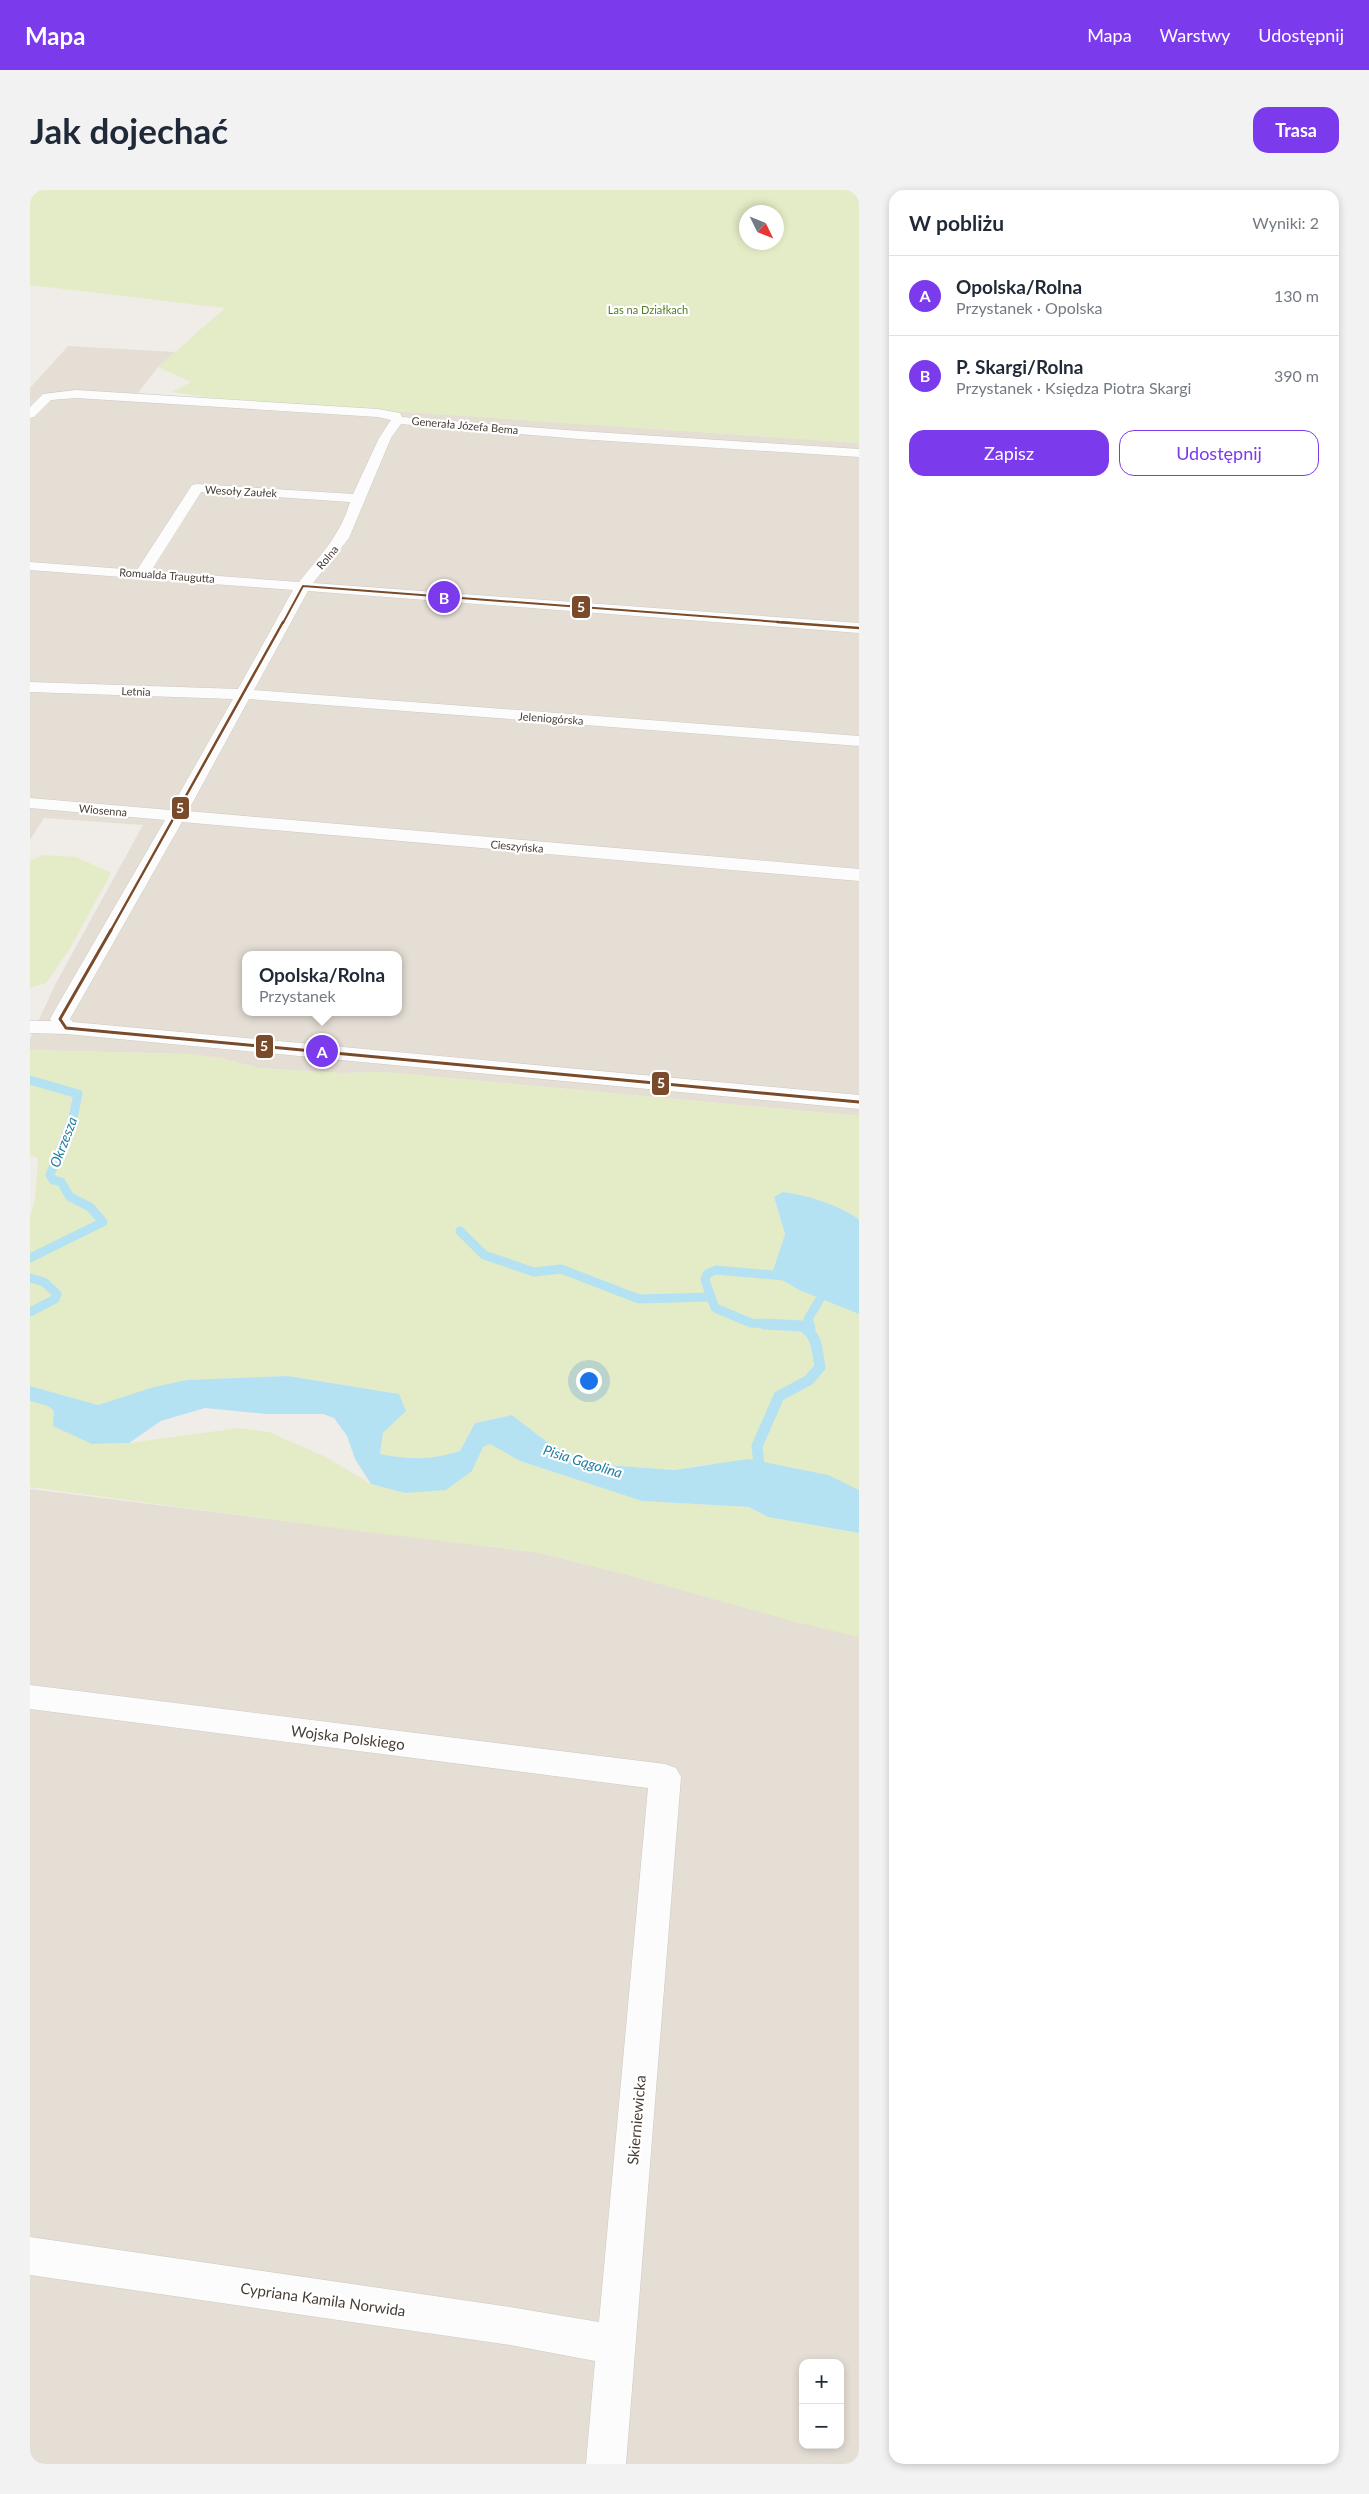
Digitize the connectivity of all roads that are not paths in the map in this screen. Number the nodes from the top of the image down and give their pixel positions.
1 (30, 397) edge
2 (45, 398) junction
3 (30, 414) edge
4 (397, 420) junction
5 (859, 453) edge
6 (358, 498) junction
7 (30, 566) edge
8 (142, 573) junction
9 (303, 586) junction
10 (859, 628) edge
11 (30, 687) edge
12 (243, 694) junction
13 (859, 741) edge
14 (30, 803) edge
15 (176, 816) junction
16 (859, 875) edge
17 (33, 1027) edge
18 (66, 1028) junction
19 (859, 1102) edge
20 (30, 1697) edge
21 (665, 1776) joint
22 (30, 2256) edge
23 (616, 2345) junction
24 (606, 2464) edge

1 - 2 street, Generała Józefa Bema
2 - 3 street
2 - 4 street, Generała Józefa Bema
4 - 5 street, Generała Józefa Bema
4 - 6 street, Rolna
6 - 8 street, Wesoły Zaułek
6 - 9 street, Rolna
7 - 8 street, Romualda Traugutta
8 - 9 street, Romualda Traugutta
9 - 10 street, Romualda Traugutta
9 - 12 street, Rolna
11 - 12 street, Letnia
12 - 13 street, Jeleniogórska
12 - 15 street, Rolna
14 - 15 street, Wiosenna
15 - 16 street, Cieszyńska
15 - 18 street, Rolna
17 - 18 street
18 - 19 street
20 - 21 street, Wojska Polskiego
21 - 23 street, Skierniewicka
22 - 23 street, Cypriana Kamila Norwida
23 - 24 street, Skierniewicka

